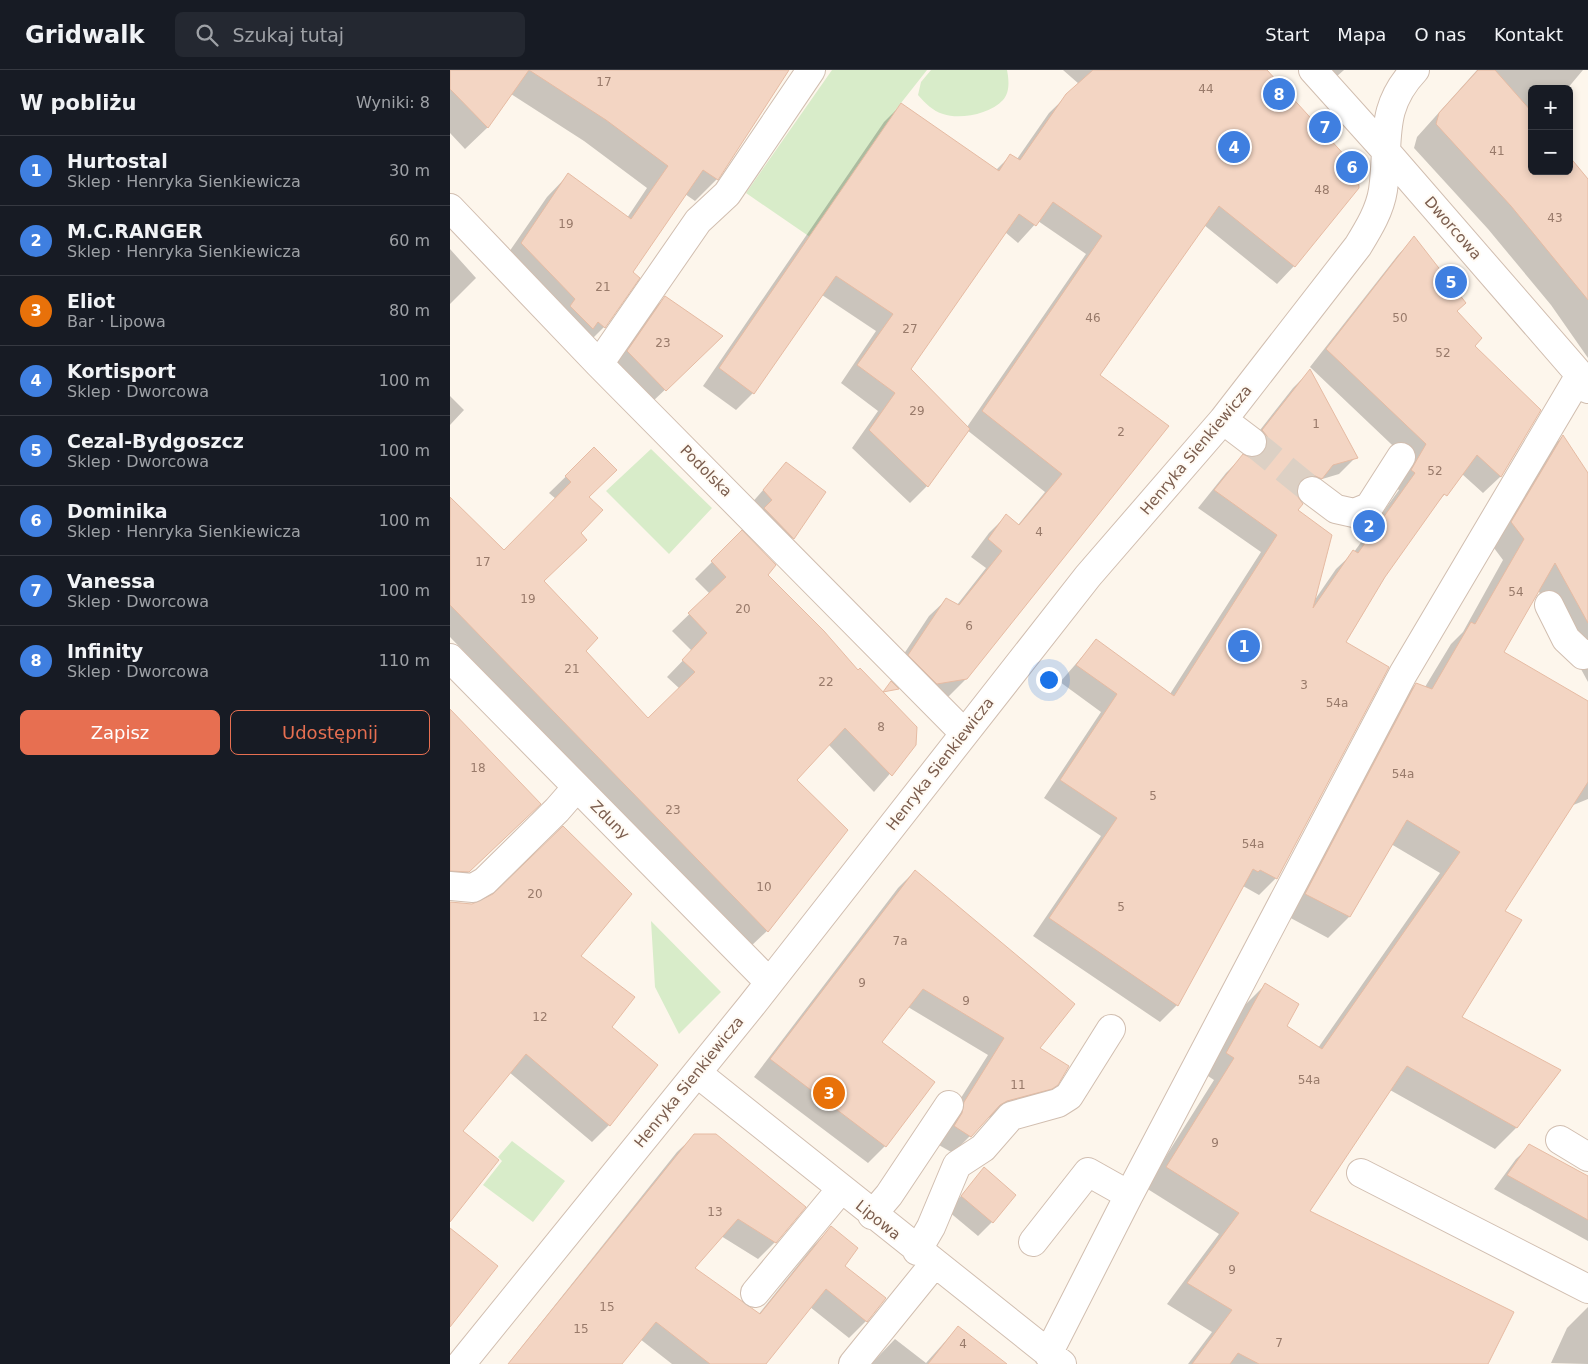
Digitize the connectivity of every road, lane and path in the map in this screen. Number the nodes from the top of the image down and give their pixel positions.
1 (811, 70) edge
2 (1313, 70) edge
3 (1415, 70) edge
4 (1384, 149) junction
5 (450, 208) edge
6 (599, 364) junction
7 (1584, 382) edge
8 (1223, 420) junction
9 (1252, 442) tunnel mouth
10 (1401, 457) dead end
11 (1312, 491) tunnel mouth
12 (1549, 605) dead end
13 (1588, 654) edge
14 (452, 665) edge
15 (964, 733) junction
16 (577, 787) junction
17 (450, 886) edge
18 (769, 982) junction
19 (1111, 1029) dead end
20 (697, 1073) junction
21 (949, 1105) dead end
22 (1560, 1140) dead end
23 (1588, 1157) edge
24 (1361, 1173) dead end
25 (841, 1189) junction
26 (1129, 1195) junction
27 (872, 1215) junction
28 (1033, 1242) dead end
29 (925, 1257) junction
30 (1588, 1289) edge
31 (755, 1293) dead end
32 (1055, 1359) edge
33 (461, 1364) edge
34 (853, 1364) edge

1 - 6 street
2 - 4 street, Dworcowa
3 - 4 street, Henryka Sienkiewicza
4 - 7 street, Dworcowa
4 - 8 street, Henryka Sienkiewicza
5 - 6 street, Podolska
6 - 15 street, Podolska
7 - 26 street
8 - 9 street
8 - 15 street, Henryka Sienkiewicza
10 - 11 street
12 - 13 street
14 - 16 street, Zduny
15 - 18 street, Henryka Sienkiewicza
16 - 17 street
16 - 18 street, Zduny
18 - 20 street, Henryka Sienkiewicza
19 - 29 street
20 - 25 street, Lipowa
20 - 33 street, Henryka Sienkiewicza
21 - 27 street
22 - 23 street
24 - 30 street
25 - 27 street, Lipowa
25 - 31 street
26 - 28 street
26 - 32 street
27 - 29 street, Lipowa
29 - 32 street, Lipowa
29 - 34 street

